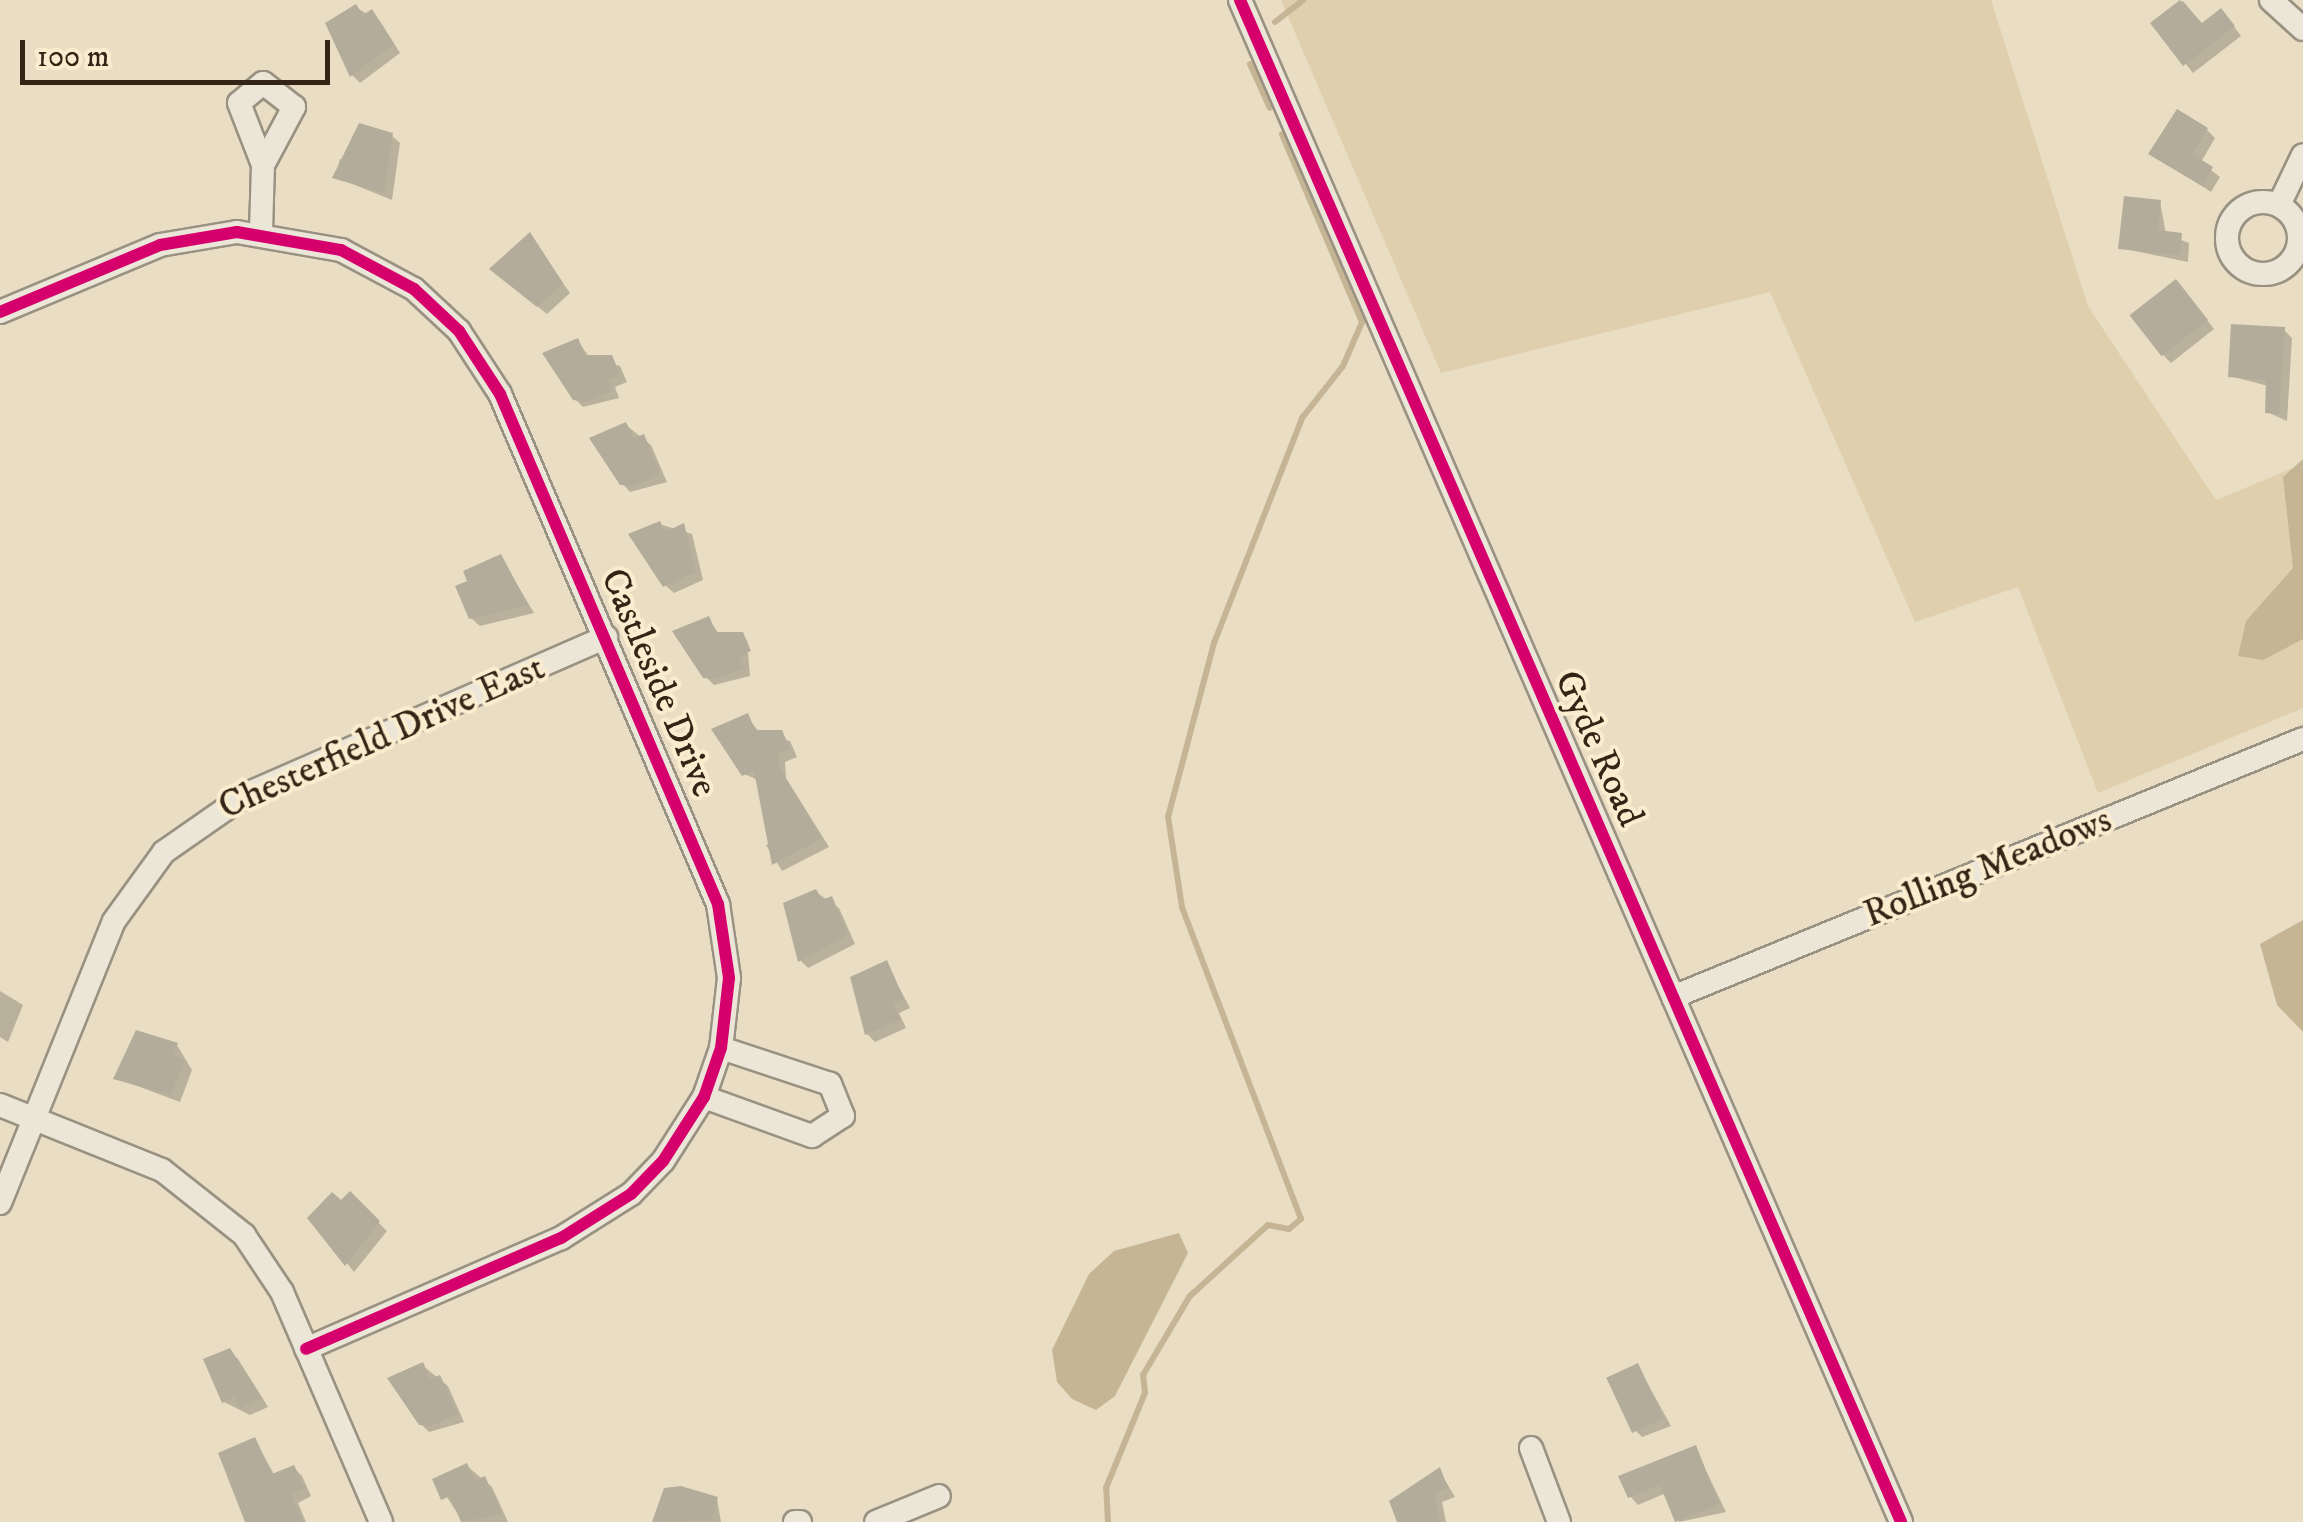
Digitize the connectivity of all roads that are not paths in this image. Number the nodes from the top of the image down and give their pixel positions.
1 (1240, 0) edge
2 (2271, 0) edge
3 (2303, 30) edge
4 (2303, 155) edge
5 (263, 165) dead end
6 (2279, 205) dead end
7 (261, 232) junction
8 (0, 312) edge
9 (606, 638) junction
10 (2303, 739) edge
11 (1674, 997) junction
12 (721, 1048) junction
13 (704, 1097) junction
14 (0, 1105) edge
15 (34, 1118) junction
16 (0, 1203) edge
17 (306, 1349) junction
18 (1531, 1448) dead end
19 (939, 1496) dead end
20 (381, 1522) edge
21 (876, 1522) edge
22 (1559, 1522) edge
23 (1901, 1522) edge

1 - 11 street, Gyde Road
2 - 3 street
4 - 6 street
5 - 7 street
7 - 8 street, Castleside Drive
7 - 9 street, Castleside Drive
9 - 12 street, Castleside Drive
9 - 15 street, Chesterfield Drive East
10 - 11 street, Rolling Meadows
11 - 23 street, Gyde Road
12 - 13 street, Castleside Drive
12 - 13 street
13 - 17 street, Castleside Drive
14 - 15 street
15 - 16 street, Chesterfield Drive East
15 - 17 street
17 - 20 street
18 - 22 street
19 - 21 street

